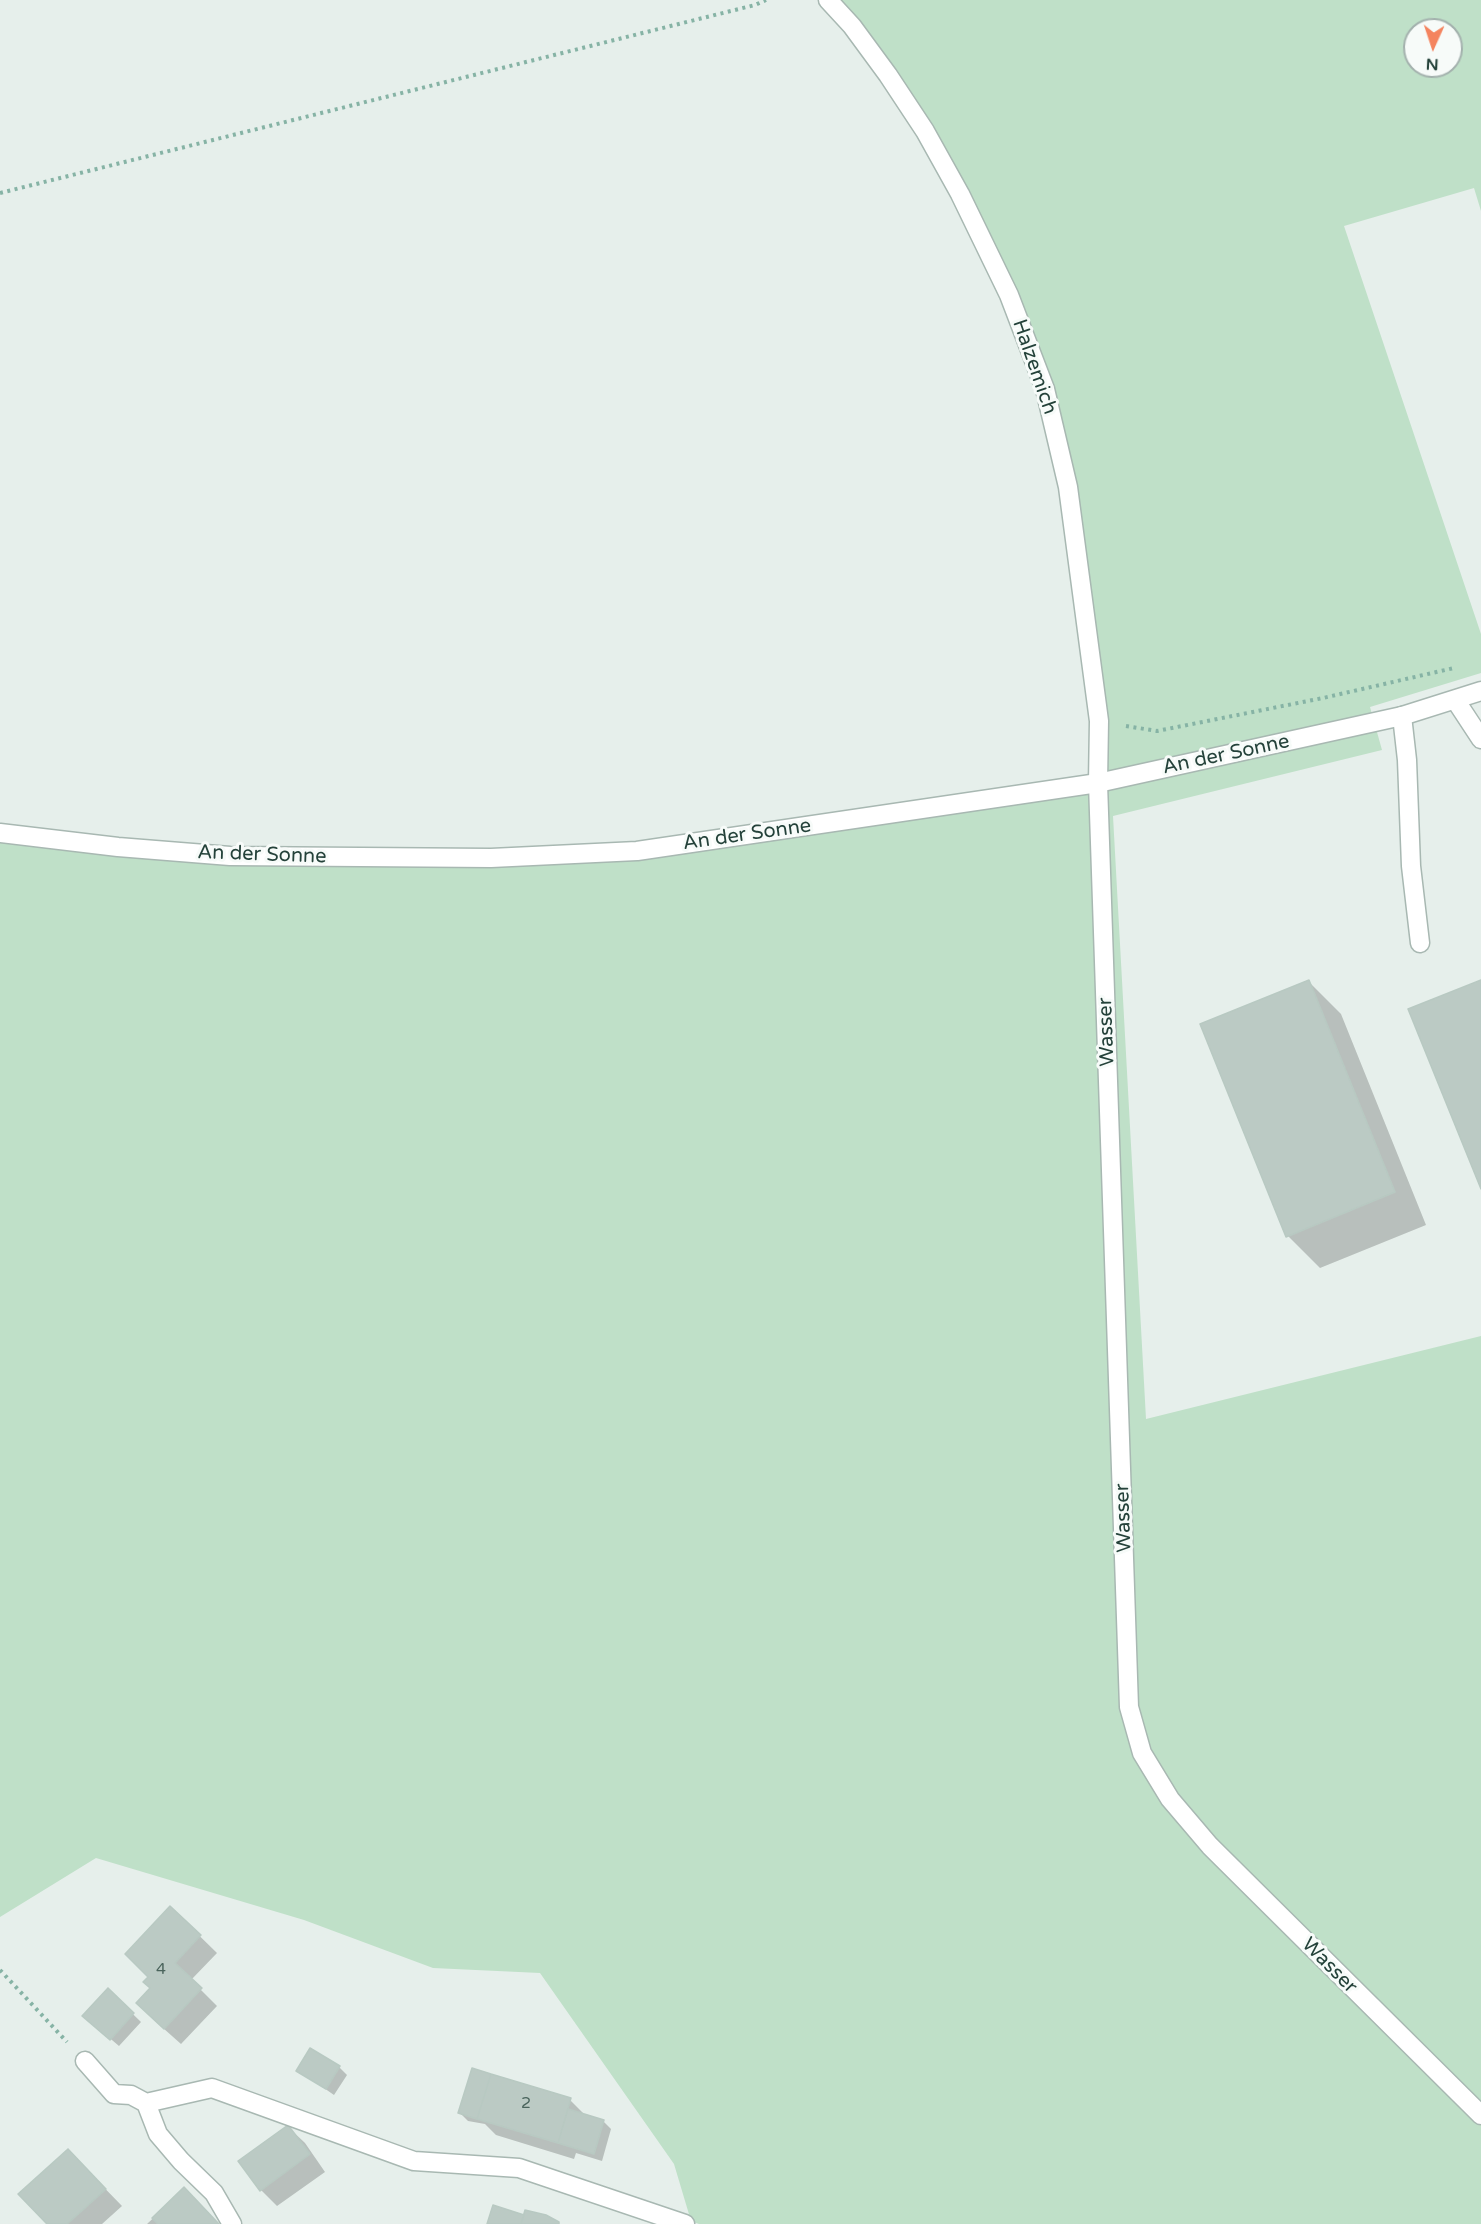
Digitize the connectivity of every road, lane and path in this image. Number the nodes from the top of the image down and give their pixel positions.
1 (766, 0) edge
2 (828, 0) edge
3 (0, 192) edge
4 (1458, 667) dead end
5 (1481, 691) edge
6 (1456, 701) junction
7 (1402, 716) junction
8 (1099, 721) junction
9 (1481, 740) edge
10 (1098, 783) junction
11 (0, 833) edge
12 (1420, 943) dead end
13 (0, 1970) edge
14 (85, 2061) joint
15 (146, 2103) junction
16 (1481, 2115) edge
17 (232, 2224) edge
18 (685, 2224) edge

1 - 3 path
2 - 8 street, Halzemich
4 - 8 path
5 - 6 street, An der Sonne
6 - 7 street, An der Sonne
6 - 9 street
7 - 10 street, An der Sonne
7 - 12 street
8 - 10 street, Halzemich
10 - 11 street, An der Sonne
10 - 16 street, Wasser
13 - 14 path
14 - 15 street
15 - 17 street
15 - 18 street

